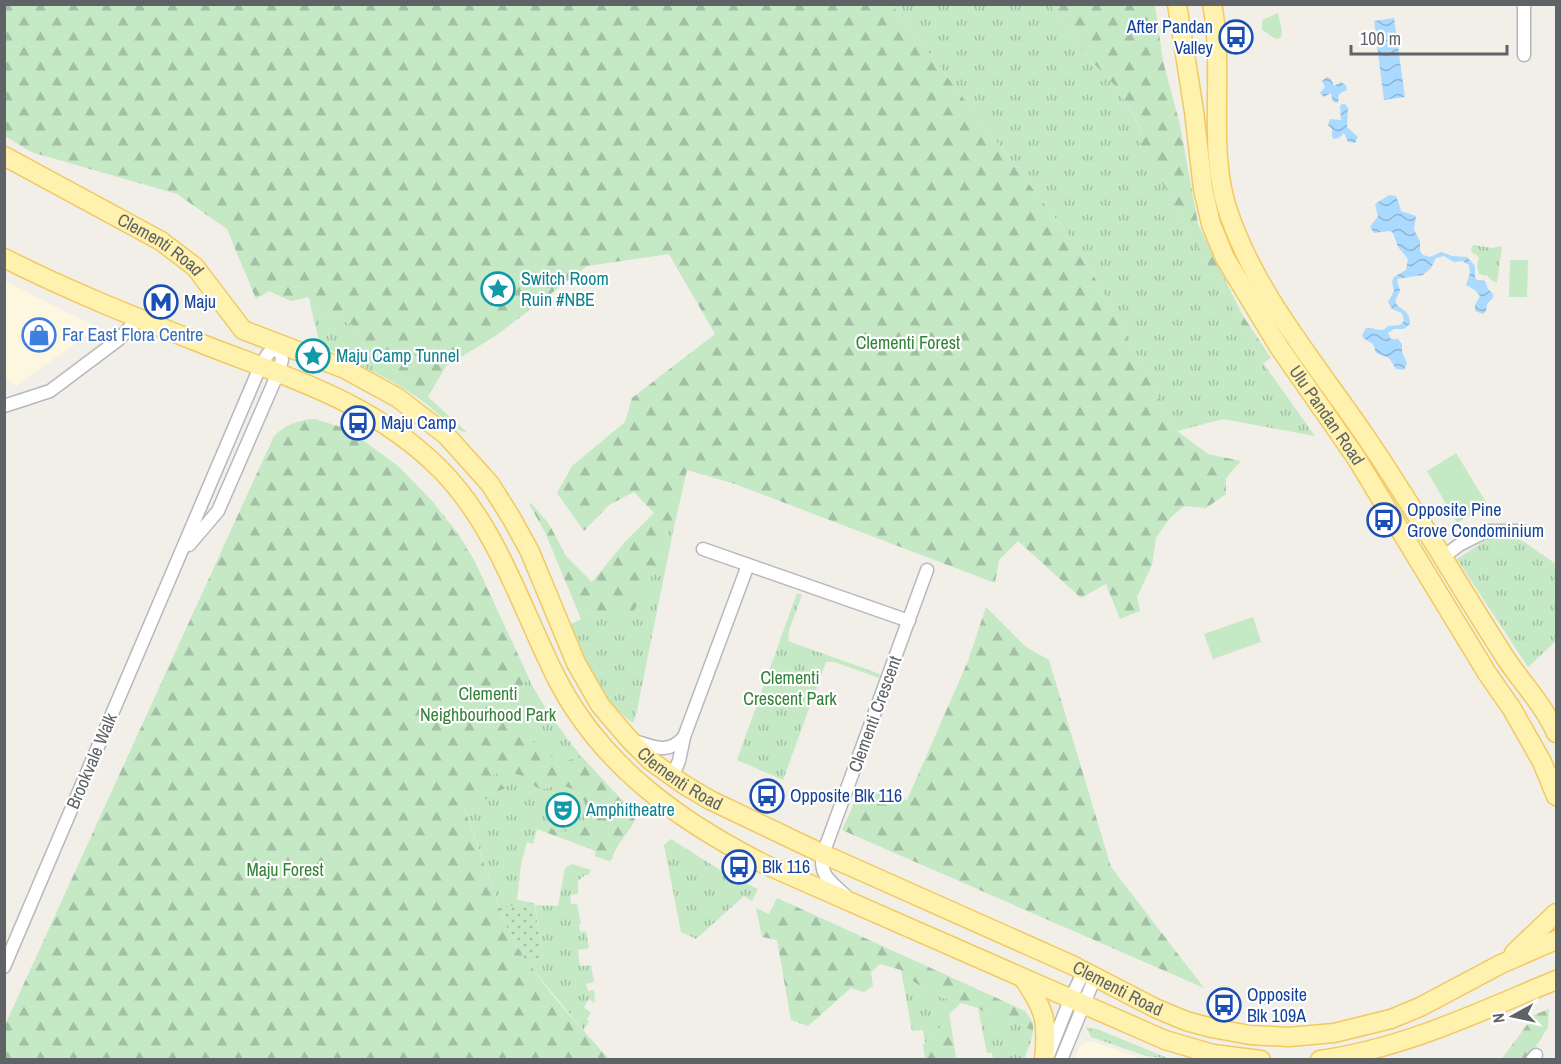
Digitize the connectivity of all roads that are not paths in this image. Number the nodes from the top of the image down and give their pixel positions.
1 (1177, 4) edge
2 (1186, 4) edge
3 (1524, 4) edge
4 (1216, 8) edge
5 (1524, 55) dead end
6 (1189, 75) junction
7 (4, 156) edge
8 (4, 258) edge
9 (139, 318) junction
10 (243, 330) junction
11 (279, 344) junction
12 (230, 355) junction
13 (260, 367) junction
14 (278, 373) junction
15 (4, 406) edge
16 (1523, 531) dead end
17 (704, 549) dead end
18 (180, 555) junction
19 (1442, 558) junction
20 (748, 565) junction
21 (927, 570) dead end
22 (909, 621) junction
23 (1521, 679) junction
24 (1512, 709) junction
25 (1557, 734) edge
26 (684, 737) junction
27 (629, 739) junction
28 (672, 777) junction
29 (1557, 796) edge
30 (823, 854) junction
31 (850, 900) junction
32 (1557, 913) edge
33 (1557, 940) edge
34 (1502, 964) junction
35 (4, 967) edge
36 (1089, 974) junction
37 (1023, 978) junction
38 (1557, 980) edge
39 (1077, 1002) junction
40 (1045, 1059) edge
41 (1061, 1059) edge
42 (1253, 1059) edge
43 (1321, 1059) edge

1 - 6 main road, Ulu Pandan Road
2 - 6 main road
3 - 5 street
4 - 19 main road, Ulu Pandan Road
6 - 24 main road, Ulu Pandan Road
7 - 10 main road, Clementi Road
8 - 9 main road, Clementi Road
9 - 12 main road, Clementi Road
9 - 15 street
10 - 11 main road, Clementi Road
10 - 12 main road
11 - 13 street, Brookvale Walk
11 - 14 street
11 - 27 main road, Clementi Road
12 - 13 main road, Clementi Road
13 - 14 main road, Clementi Road
13 - 18 street, Brookvale Walk
14 - 18 street, Brookvale Walk
14 - 31 main road, Clementi Road
16 - 19 street
17 - 20 street
18 - 35 street, Brookvale Walk
19 - 23 main road, Ulu Pandan Road
20 - 22 street
20 - 26 street
21 - 22 street, Clementi Crescent
22 - 30 street, Clementi Crescent
23 - 24 main road
23 - 25 main road, Ulu Pandan Road
24 - 29 main road, Ulu Pandan Road
26 - 27 street
26 - 28 street
27 - 28 main road, Clementi Road
28 - 30 main road, Clementi Road
30 - 31 street
30 - 36 main road, Clementi Road
31 - 37 main road, Clementi Road
32 - 34 main road
33 - 34 main road, Clementi Road
34 - 36 main road, Clementi Road
36 - 39 street
37 - 39 main road, Clementi Road
37 - 40 main road
38 - 43 main road
39 - 40 street
39 - 41 street
39 - 42 main road, Clementi Road

